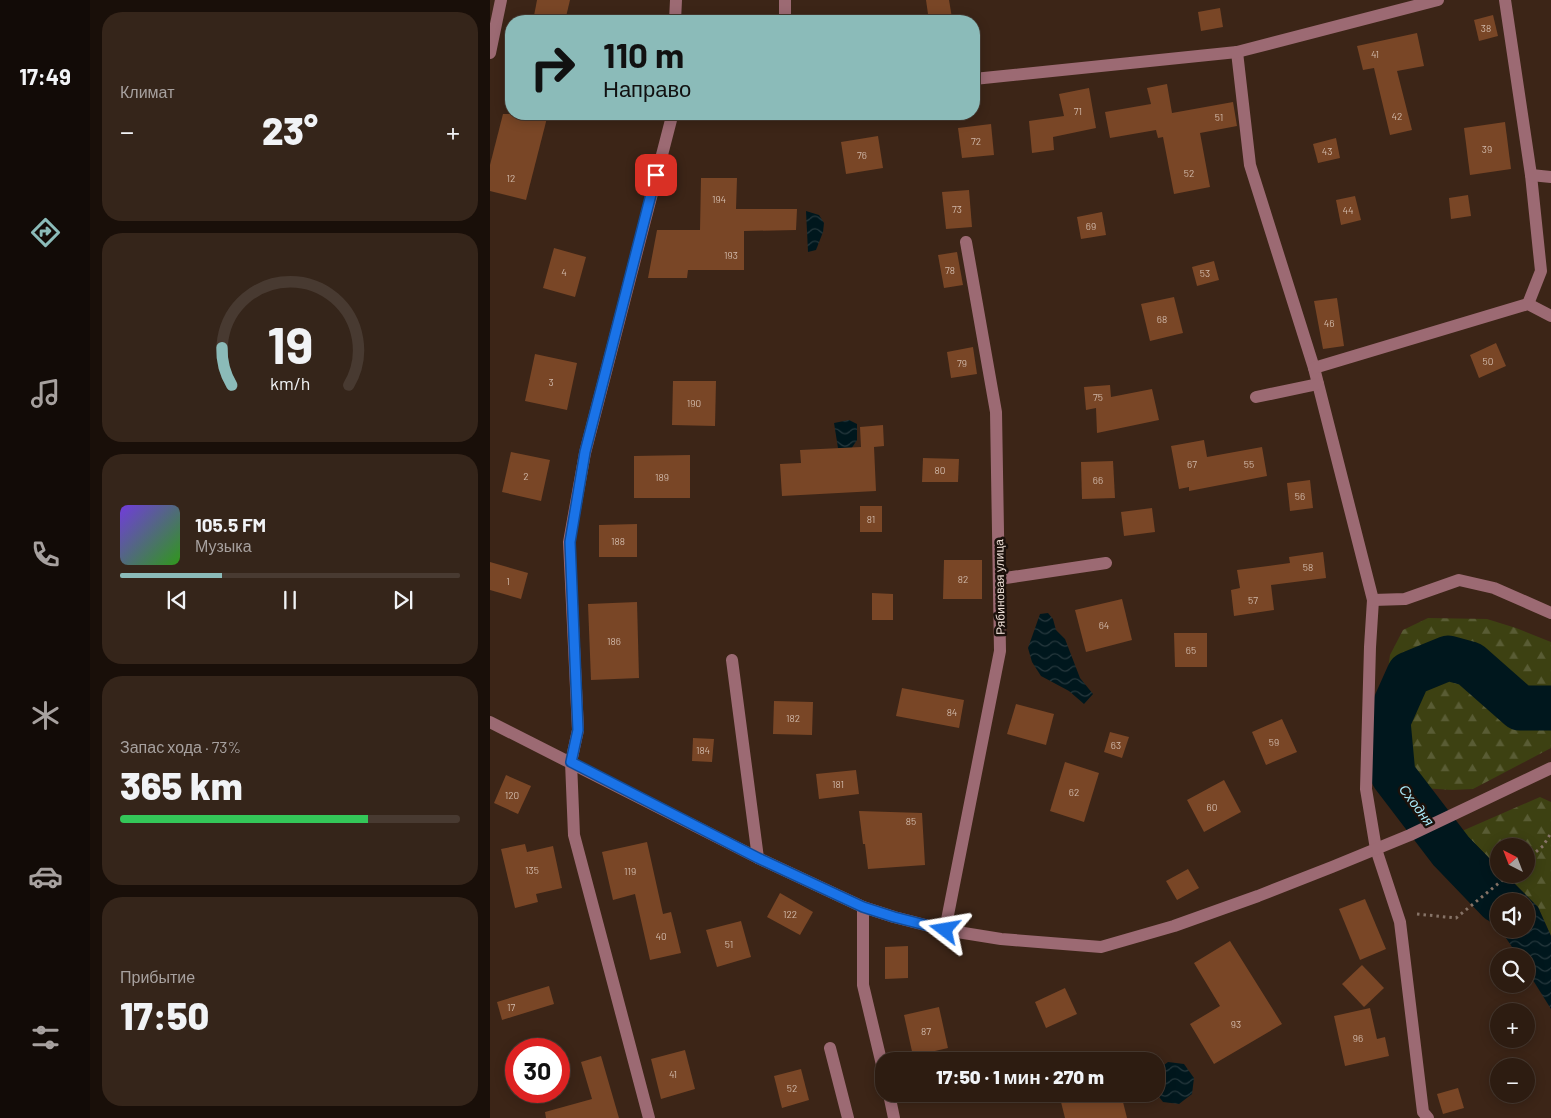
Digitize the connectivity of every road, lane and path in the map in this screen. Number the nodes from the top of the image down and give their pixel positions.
1 (501, 0) edge
2 (676, 0) edge
3 (785, 0) edge
4 (1438, 0) edge
5 (1505, 0) edge
6 (675, 15) edge
7 (785, 15) edge
8 (1238, 52) junction
9 (490, 53) edge
10 (980, 78) edge
11 (670, 120) edge
12 (1531, 175) junction
13 (1551, 177) edge
14 (966, 242) dead end
15 (1528, 304) junction
16 (1551, 316) edge
17 (1314, 368) junction
18 (1318, 384) junction
19 (1256, 397) dead end
20 (1106, 563) dead end
21 (999, 579) junction
22 (1374, 600) junction
23 (1551, 613) edge
24 (732, 660) dead end
25 (490, 722) edge
26 (571, 762) junction
27 (1551, 768) edge
28 (1551, 833) edge
29 (1376, 849) junction
30 (1535, 853) edge
31 (758, 858) junction
32 (1499, 883) edge
33 (863, 907) junction
34 (1397, 912) junction
35 (945, 930) junction
36 (830, 1048) dead end
37 (879, 1052) edge
38 (891, 1102) edge
39 (649, 1118) edge
40 (848, 1118) edge
41 (894, 1118) edge
42 (1428, 1118) edge

1 - 9 street
2 - 6 street
3 - 7 street
4 - 8 street
5 - 12 street
8 - 10 street
8 - 17 street
11 - 26 street
12 - 13 street
12 - 15 street
14 - 21 street, Рябиновая улица
15 - 16 street
15 - 17 street
17 - 18 street
18 - 19 street
18 - 22 street
20 - 21 street
21 - 35 street, Рябиновая улица
22 - 23 street
22 - 29 street
24 - 31 street
25 - 26 street
26 - 31 street
26 - 39 street
27 - 29 street
28 - 30 path
29 - 34 street
29 - 35 street
31 - 33 street
32 - 34 path
33 - 35 street
33 - 37 street
34 - 42 street
36 - 40 street
38 - 41 street

